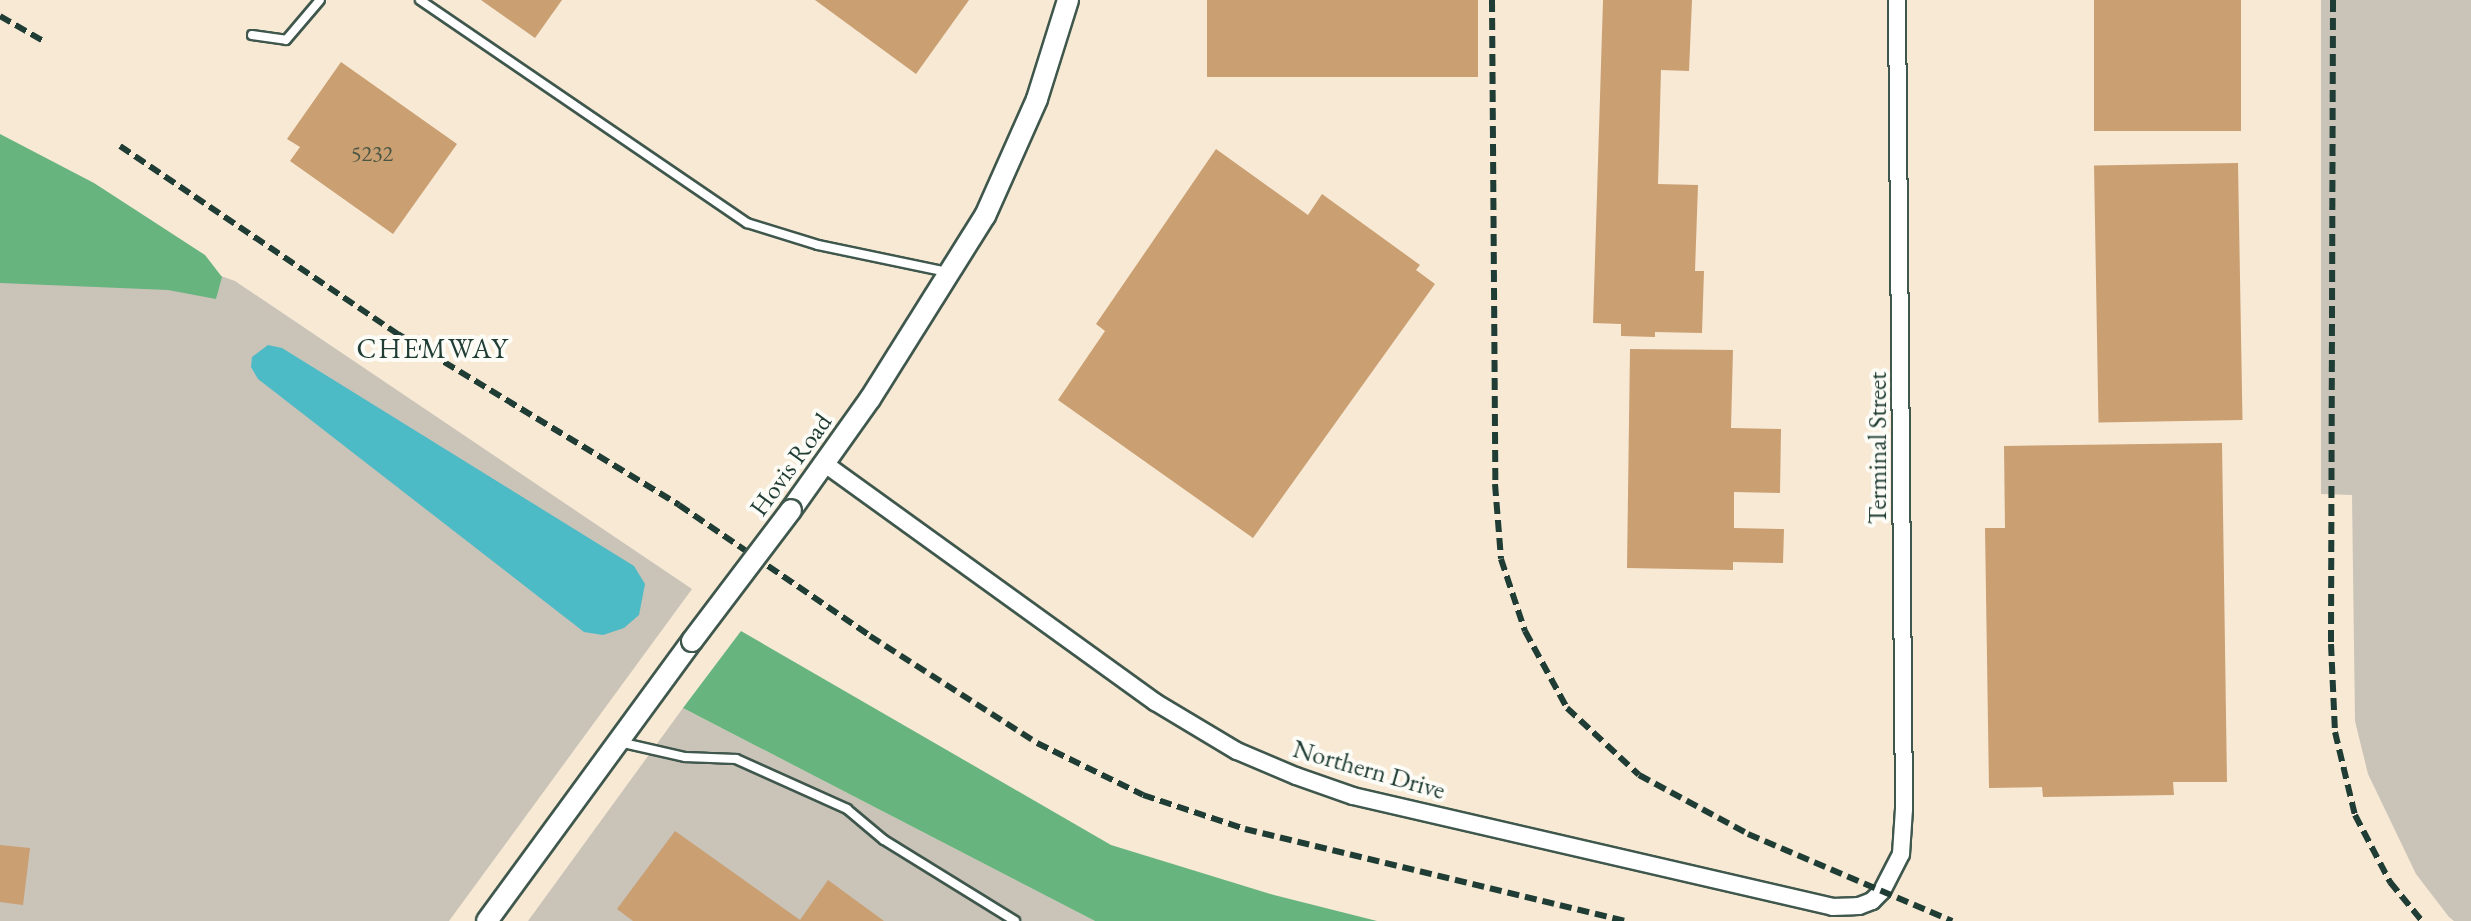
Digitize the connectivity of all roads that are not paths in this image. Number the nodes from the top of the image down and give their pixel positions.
1 (320, 0) edge
2 (420, 0) edge
3 (1068, 0) edge
4 (1897, 0) edge
5 (252, 35) dead end
6 (952, 273) junction
7 (825, 464) junction
8 (618, 742) junction
9 (1882, 891) joint
10 (487, 921) edge
11 (1015, 921) edge

1 - 5 lane
2 - 6 lane
3 - 6 street, Hovis Road
4 - 9 street, Terminal Street
6 - 7 street, Hovis Road
7 - 8 street, Hovis Road, bridge
7 - 9 street, Northern Drive
8 - 10 street, Hovis Road
8 - 11 lane

